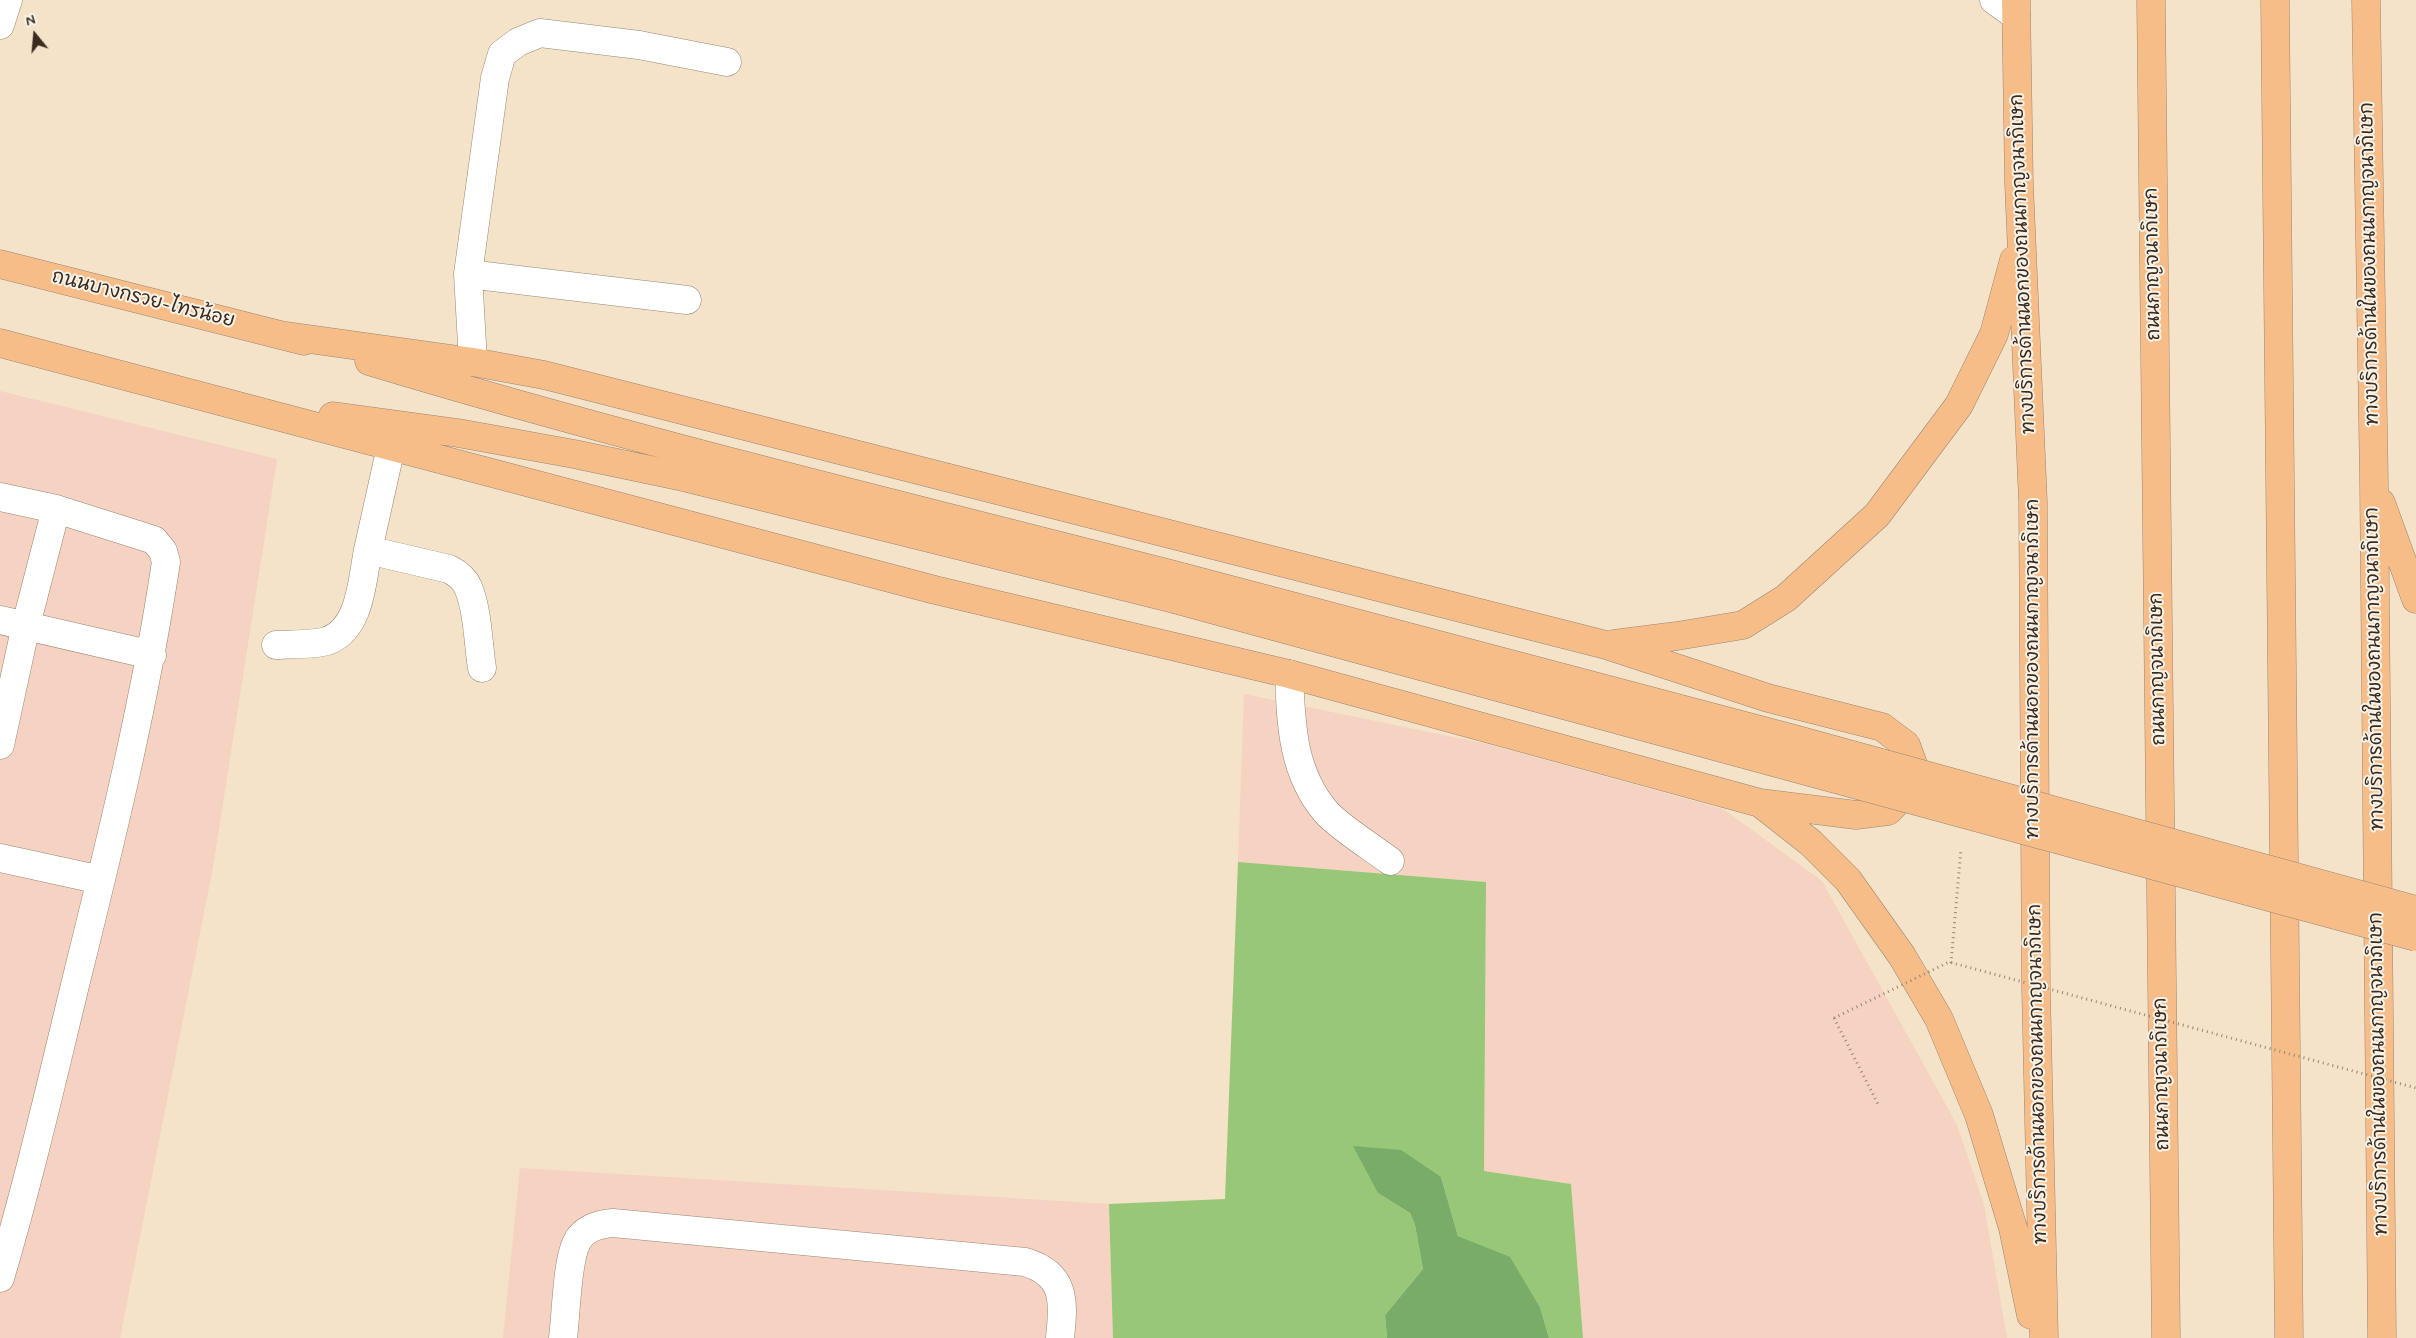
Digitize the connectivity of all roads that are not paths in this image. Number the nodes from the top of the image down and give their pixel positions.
1 (8, 0) edge
2 (1994, 0) edge
3 (2151, 0) edge
4 (2275, 0) edge
5 (2366, 0) edge
6 (2016, 8) edge
7 (0, 25) edge
8 (727, 62) dead end
9 (2021, 234) junction
10 (0, 264) edge
11 (468, 274) junction
12 (687, 300) dead end
13 (287, 336) junction
14 (0, 343) edge
15 (473, 362) junction
16 (235, 403) junction
17 (390, 447) junction
18 (2374, 483) junction
19 (0, 497) edge
20 (56, 509) junction
21 (368, 550) junction
22 (1178, 588) junction
23 (2416, 600) edge
24 (13, 623) edge
25 (276, 645) dead end
26 (1606, 645) junction
27 (152, 655) junction
28 (482, 668) dead end
29 (1289, 674) junction
30 (0, 745) edge
31 (1760, 803) junction
32 (0, 858) edge
33 (1390, 861) dead end
34 (101, 880) junction
35 (2416, 910) edge
36 (2416, 937) edge
37 (0, 1278) edge
38 (563, 1338) edge
39 (1060, 1338) edge
40 (2035, 1338) edge
41 (2044, 1338) edge
42 (2166, 1338) edge
43 (2289, 1338) edge
44 (2382, 1338) edge

1 - 7 street
2 - 6 street
3 - 42 main road, ถนนกาญจนาภิเษก
4 - 43 main road
5 - 18 main road, ทางบริการด้านในของถนนกาญจนาภิเษก
6 - 9 main road, ทางบริการด้านนอกของถนนกาญจนาภิเษก
8 - 11 street
9 - 26 main road
9 - 41 main road, ทางบริการด้านนอกของถนนกาญจนาภิเษก
10 - 13 main road, ถนนบางกรวย-ไทรน้อย
11 - 12 street
11 - 15 street
13 - 15 main road
13 - 22 main road
14 - 16 main road
15 - 26 main road
16 - 17 main road
16 - 22 main road
17 - 21 street
17 - 29 main road
18 - 23 main road
18 - 44 main road, ทางบริการด้านในของถนนกาญจนาภิเษก
19 - 20 street
20 - 24 street
20 - 27 street
21 - 25 street
21 - 28 street
22 - 35 main road, bridge
22 - 36 main road, bridge
24 - 27 street
24 - 30 street
26 - 31 main road
27 - 34 street
29 - 31 main road
29 - 33 street
31 - 40 main road
32 - 34 street
34 - 37 street
38 - 39 street

